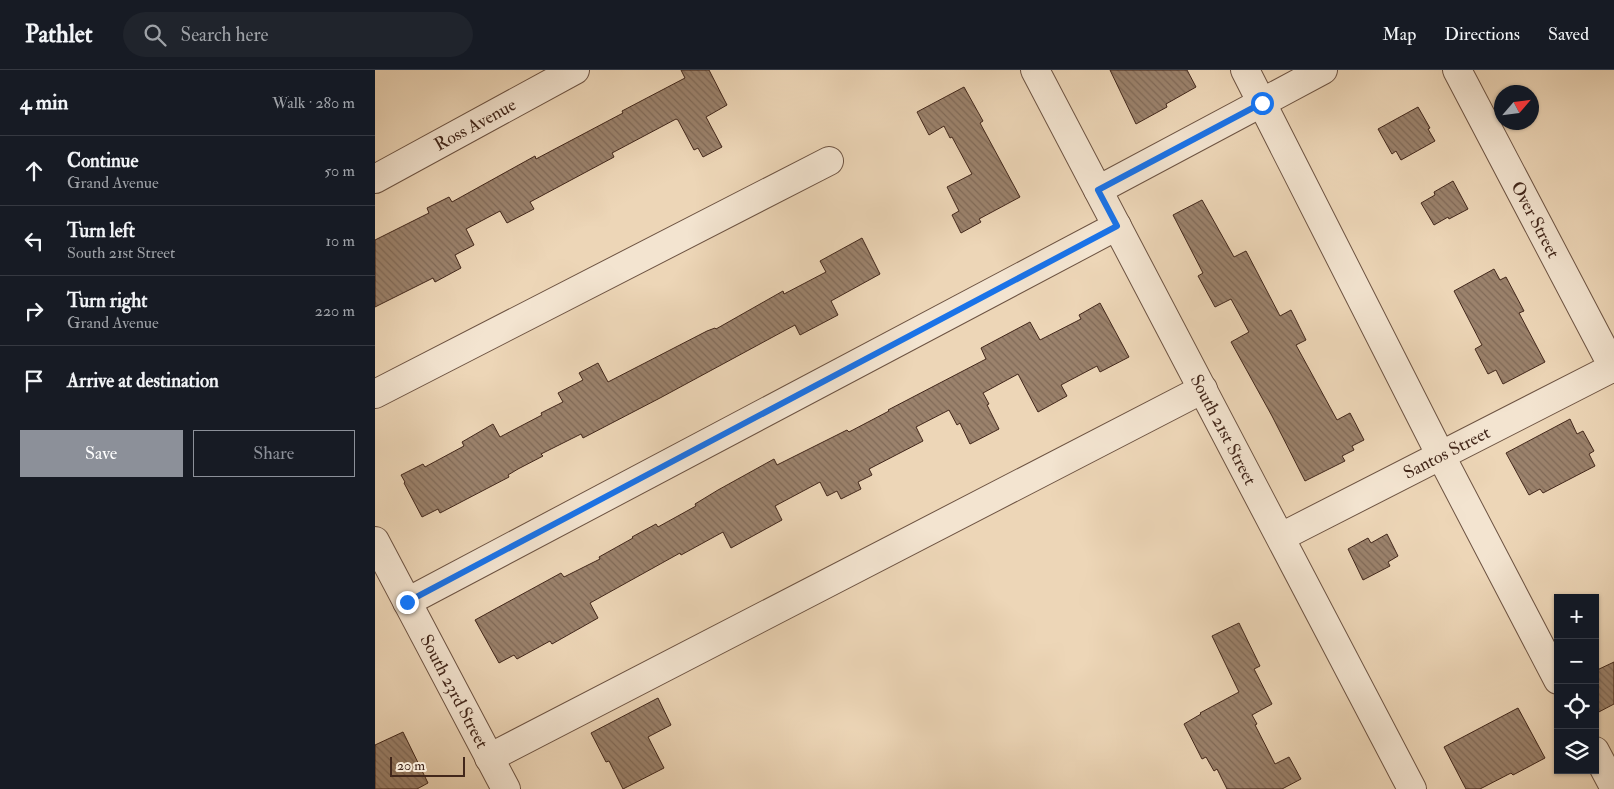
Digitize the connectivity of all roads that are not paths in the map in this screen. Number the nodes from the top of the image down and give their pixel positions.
1 (575, 70) edge
2 (1035, 70) edge
3 (1245, 70) edge
4 (1323, 70) edge
5 (1457, 70) edge
6 (1262, 103) junction
7 (829, 161) dead end
8 (375, 179) edge
9 (1098, 190) junction
10 (1117, 226) junction
11 (1614, 368) edge
12 (1203, 389) junction
13 (375, 394) edge
14 (1441, 456) junction
15 (1281, 537) junction
16 (375, 541) edge
17 (407, 602) junction
18 (1554, 672) edge
19 (489, 758) junction
20 (1599, 760) edge
21 (1614, 788) edge
22 (506, 789) edge
23 (1413, 789) edge

1 - 8 street, Ross Avenue
2 - 9 street, South 21st Street
3 - 6 street
4 - 6 street
5 - 11 street, Over Street
6 - 9 street
6 - 14 street
7 - 13 street
9 - 10 street, South 21st Street
10 - 12 street, South 21st Street
10 - 17 street
11 - 14 street, Santos Street
12 - 15 street, South 21st Street
12 - 19 street
14 - 15 street, Santos Street
14 - 18 street
15 - 23 street, South 21st Street
16 - 17 street, South 23rd Street
17 - 19 street, South 23rd Street
19 - 22 street, South 23rd Street
20 - 21 street

